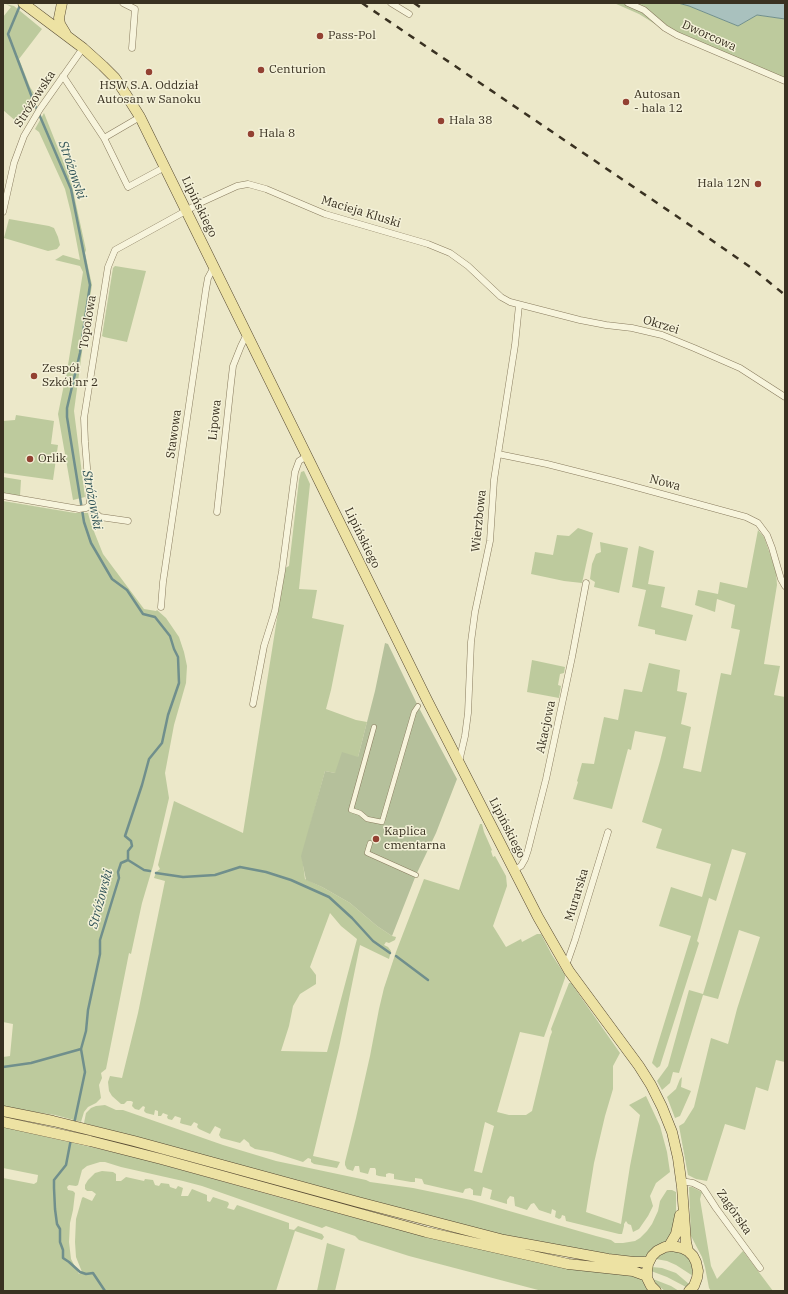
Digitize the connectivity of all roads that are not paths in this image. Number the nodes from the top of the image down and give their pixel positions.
1 (62, 3) edge
2 (123, 3) edge
3 (391, 3) edge
4 (628, 3) edge
5 (29, 7) edge
6 (408, 14) dead end
7 (68, 37) junction
8 (82, 48) junction
9 (132, 48) dead end
10 (63, 76) junction
11 (785, 81) edge
12 (140, 118) junction
13 (104, 138) junction
14 (165, 167) junction
15 (186, 210) junction
16 (3, 212) edge
17 (214, 267) junction
18 (519, 305) junction
19 (247, 334) junction
20 (785, 397) edge
21 (498, 454) junction
22 (307, 456) junction
23 (3, 496) edge
24 (85, 507) junction
25 (217, 512) dead end
26 (128, 521) dead end
27 (586, 584) dead end
28 (785, 586) edge
29 (161, 607) dead end
30 (253, 704) dead end
31 (418, 706) dead end
32 (374, 727) dead end
33 (459, 762) junction
34 (608, 832) dead end
35 (370, 843) dead end
36 (514, 870) junction
37 (416, 875) dead end
38 (564, 963) junction
39 (3, 1111) edge
40 (3, 1122) edge
41 (681, 1181) junction
42 (682, 1206) junction
43 (669, 1246) junction
44 (688, 1251) junction
45 (649, 1262) junction
46 (760, 1268) dead end
47 (647, 1276) junction
48 (696, 1282) junction
49 (653, 1290) edge
50 (689, 1291) edge
51 (702, 1291) edge

1 - 5 main road
1 - 7 main road
2 - 9 street
3 - 6 street
4 - 11 street, Dworcowa
5 - 7 main road, Lipińskiego
7 - 8 main road, Lipińskiego
8 - 10 street, Stróżowska
8 - 12 main road, Lipińskiego
10 - 13 street
10 - 16 street, Stróżowska
12 - 13 street
12 - 14 main road, Lipińskiego
13 - 14 street
14 - 15 main road, Lipińskiego
15 - 17 main road, Lipińskiego
15 - 18 street, Macieja Kluski
15 - 24 street, Topolowa
17 - 19 main road, Lipińskiego
17 - 29 street, Stawowa
18 - 20 street, Okrzei
18 - 21 street, Wierzbowa
19 - 22 main road, Lipińskiego
19 - 25 street, Lipowa
21 - 28 street, Nowa
21 - 33 street, Wierzbowa
22 - 30 street
22 - 33 main road, Lipińskiego
23 - 24 street
24 - 26 street
27 - 36 street, Akacjowa
31 - 32 street
33 - 36 main road, Lipińskiego
34 - 38 street, Murarska
35 - 37 street
36 - 38 main road, Lipińskiego
38 - 41 main road, Lipińskiego
39 - 45 main road
40 - 47 main road
41 - 42 main road, Lipińskiego
41 - 46 street, Zagórska
42 - 43 main road, Lipińskiego
42 - 44 main road, Lipińskiego
43 - 44 main road
43 - 45 main road
44 - 48 main road, Lipińskiego
45 - 47 main road
47 - 49 main road
48 - 50 main road
48 - 51 main road

